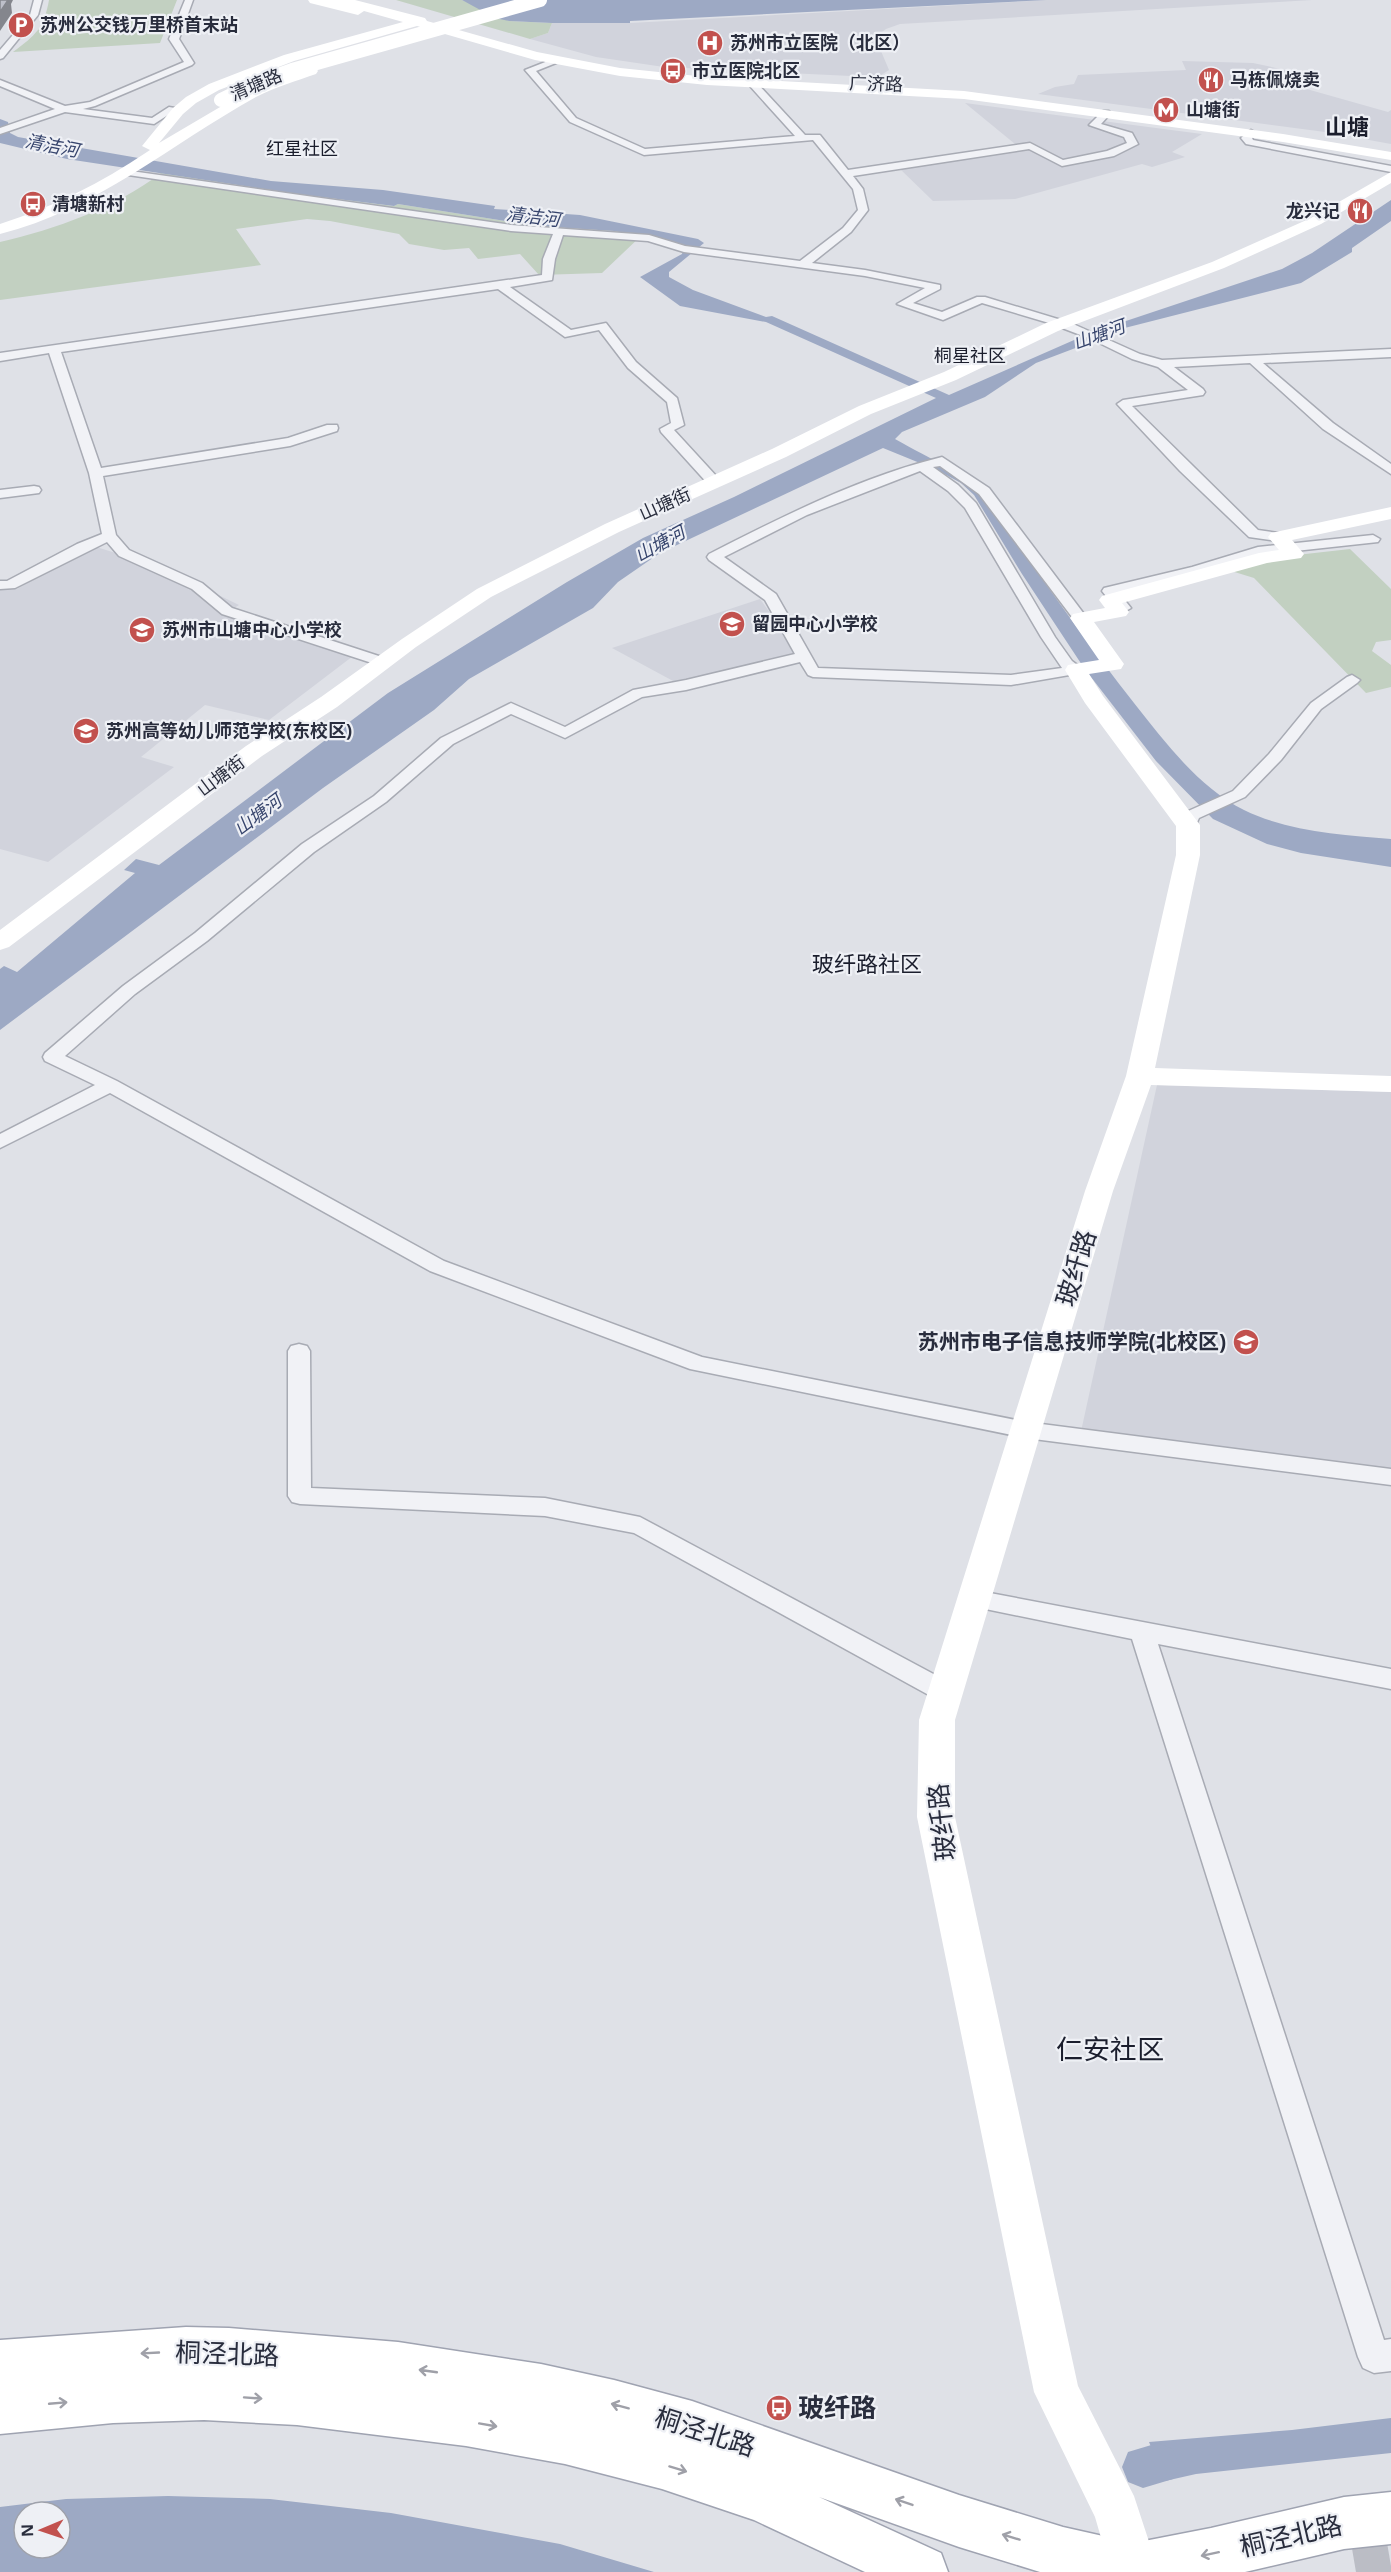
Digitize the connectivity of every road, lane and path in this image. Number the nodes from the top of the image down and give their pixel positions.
1 (38, 0) edge
2 (189, 0) edge
3 (314, 0) edge
4 (341, 0) edge
5 (364, 0) edge
6 (526, 0) edge
7 (540, 0) edge
8 (419, 22) junction
9 (460, 31) junction
10 (0, 56) edge
11 (556, 61) junction
12 (0, 83) edge
13 (752, 83) junction
14 (217, 99) junction
15 (64, 109) junction
16 (178, 111) junction
17 (1106, 113) junction
18 (0, 131) edge
19 (1251, 133) junction
20 (802, 138) junction
21 (1315, 140) junction
22 (1391, 151) edge
23 (1391, 156) edge
24 (139, 160) junction
25 (1391, 169) edge
26 (845, 174) junction
27 (1391, 176) edge
28 (0, 223) edge
29 (0, 229) edge
30 (559, 232) junction
31 (801, 265) junction
32 (499, 284) junction
33 (1062, 323) junction
34 (54, 349) junction
35 (1391, 353) edge
36 (0, 357) edge
37 (1253, 360) junction
38 (1162, 364) junction
39 (332, 428) dead end
40 (923, 466) junction
41 (1391, 470) edge
42 (96, 472) junction
43 (714, 482) junction
44 (34, 490) dead end
45 (0, 494) edge
46 (1391, 513) edge
47 (109, 536) junction
48 (1278, 537) junction
49 (1373, 539) dead end
50 (0, 585) edge
51 (1083, 616) junction
52 (804, 656) junction
53 (383, 662) junction
54 (1075, 668) junction
55 (821, 670) dead end
56 (1352, 680) dead end
57 (1190, 820) junction
58 (0, 942) edge
59 (1140, 1076) junction
60 (1391, 1084) edge
61 (110, 1085) junction
62 (0, 1142) edge
63 (299, 1351) dead end
64 (1026, 1430) junction
65 (1391, 1477) edge
66 (974, 1599) junction
67 (1142, 1631) junction
68 (1391, 1679) edge
69 (945, 1692) junction
70 (1391, 2355) edge
71 (0, 2366) edge
72 (0, 2409) edge
73 (1391, 2518) edge
74 (1134, 2570) edge
75 (922, 2572) edge

1 - 10 street
2 - 15 street
3 - 8 main road, 广济路
4 - 8 main road, 广济路
5 - 8 main road, 广济路
6 - 14 main road, 清塘路, bridge
7 - 14 main road, 清塘路, bridge
8 - 9 main road, 广济路
8 - 9 main road, 广济路
8 - 16 main road
9 - 11 main road, 广济路
9 - 21 main road, 广济路
9 - 24 main road
11 - 13 main road, 广济路
11 - 20 street
12 - 15 street
13 - 17 main road, 广济路
13 - 20 street
14 - 24 main road, 清塘路
15 - 16 street
15 - 18 street
16 - 24 main road
17 - 19 main road, 广济路
17 - 26 street
19 - 21 main road, 广济路
19 - 25 street
20 - 26 street
21 - 22 main road, 广济路
21 - 23 main road, 广济路
24 - 28 main road, 清塘路
24 - 29 main road, 清塘路
24 - 30 street
26 - 31 street
27 - 33 main road, 山塘街
30 - 31 street
30 - 32 street
31 - 33 street
32 - 34 street
32 - 43 street
33 - 38 street
33 - 43 main road, 山塘街
34 - 36 street
34 - 42 street
35 - 37 street
37 - 38 street
37 - 41 street
38 - 48 street
39 - 42 street
40 - 51 street
40 - 52 street
40 - 54 street
42 - 47 street
43 - 53 main road, 山塘街
44 - 45 street
46 - 48 main road
47 - 50 street
47 - 53 street
48 - 51 main road
49 - 51 street
51 - 54 main road
52 - 54 street
52 - 61 street
53 - 58 main road, 山塘街
54 - 55 street
54 - 57 main road
56 - 57 street
57 - 59 main road, 玻纤路
59 - 60 main road
59 - 64 main road, 玻纤路
61 - 62 street
61 - 64 street
63 - 69 street
64 - 65 street
64 - 66 main road, 玻纤路
66 - 67 street
66 - 69 main road, 玻纤路
67 - 68 street
67 - 70 street
69 - 74 main road, 玻纤路
74 -> 71 main road, 桐泾北路
72 -> 75 main road, 桐泾北路
73 -> 74 main road, 桐泾北路

